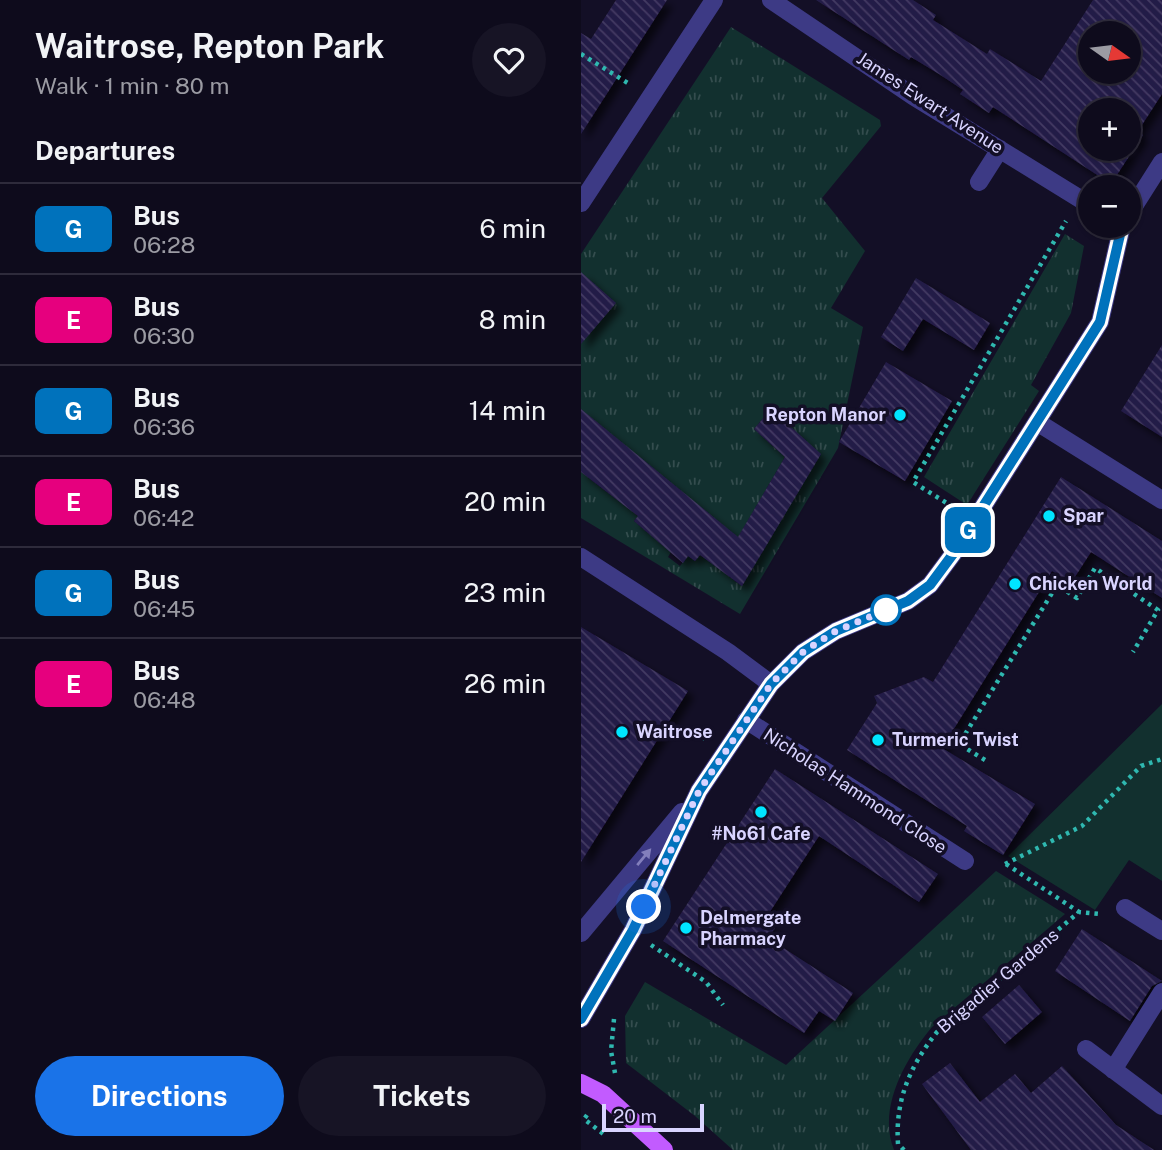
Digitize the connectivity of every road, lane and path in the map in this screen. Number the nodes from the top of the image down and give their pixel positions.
1 (714, 0) edge
2 (771, 0) edge
3 (794, 5) edge
4 (581, 54) edge
5 (631, 86) dead end
6 (1000, 149) junction
7 (1162, 162) edge
8 (979, 182) dead end
9 (1141, 195) edge
10 (1078, 198) edge
11 (581, 203) edge
12 (1068, 219) dead end
13 (1119, 238) edge
14 (1037, 422) junction
15 (1162, 500) edge
16 (953, 507) dead end
17 (581, 557) edge
18 (1133, 652) dead end
19 (771, 684) junction
20 (746, 720) junction
21 (1162, 759) edge
22 (985, 760) dead end
23 (699, 791) junction
24 (965, 861) dead end
25 (1125, 908) dead end
26 (1079, 912) junction
27 (1100, 914) dead end
28 (1162, 931) edge
29 (581, 933) edge
30 (651, 944) dead end
31 (1162, 992) edge
32 (723, 1005) dead end
33 (581, 1019) edge
34 (1086, 1049) dead end
35 (1113, 1070) junction
36 (581, 1083) edge
37 (1162, 1106) edge
38 (664, 1150) edge
39 (904, 1150) edge

1 - 11 street
2 - 3 street, James Ewart Avenue
3 - 6 street, James Ewart Avenue
4 - 5 path
6 - 8 street
6 - 10 street, James Ewart Avenue
7 - 9 street
12 - 16 path
13 - 14 street
14 - 15 street
14 - 19 street
17 - 19 street
18 - 22 path
19 - 20 street
20 - 23 street
20 - 24 street, Nicholas Hammond Close
21 - 26 path
29 -> 23 street
23 - 33 street
25 - 28 street
26 - 27 path
26 - 39 path, Brigadier Gardens
30 - 32 path
31 - 35 street
34 - 35 street
35 - 37 street
36 - 38 main road

